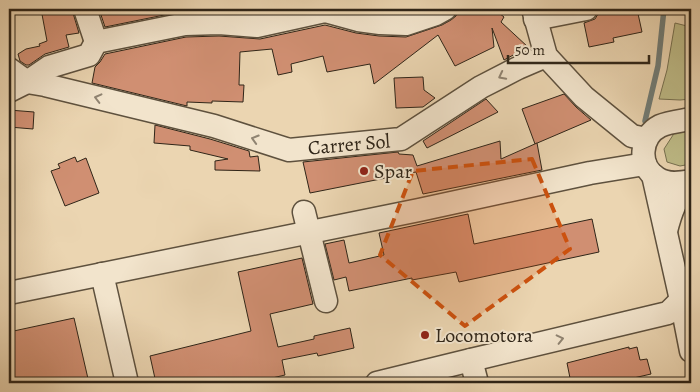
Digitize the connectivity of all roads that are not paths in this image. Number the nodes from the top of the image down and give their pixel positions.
1 (85, 9) edge
2 (445, 9) edge
3 (586, 9) edge
4 (534, 14) edge
5 (256, 23) edge
6 (96, 42) junction
7 (546, 56) junction
8 (9, 69) edge
9 (18, 87) edge
10 (691, 119) edge
11 (646, 139) junction
12 (649, 170) junction
13 (690, 182) edge
14 (676, 219) edge
15 (307, 222) junction
16 (102, 274) junction
17 (9, 293) edge
18 (681, 300) junction
19 (326, 301) dead end
20 (691, 351) edge
21 (471, 360) junction
22 (127, 383) edge
23 (377, 383) edge
24 (477, 383) edge

1 - 6 street
2 - 5 street
3 - 4 street
4 - 7 street
5 - 6 street
6 - 9 street
7 -> 9 street, Carrer Sol
7 - 11 street
8 - 9 street, Carrer Sol
10 - 11 street
11 - 12 street
12 - 13 street
12 - 14 street
12 - 15 street
13 - 14 street
14 - 18 street
15 - 16 street
15 - 19 street
16 - 17 street
16 - 22 street
18 - 20 street
21 -> 18 street
21 - 23 street
21 - 24 street

